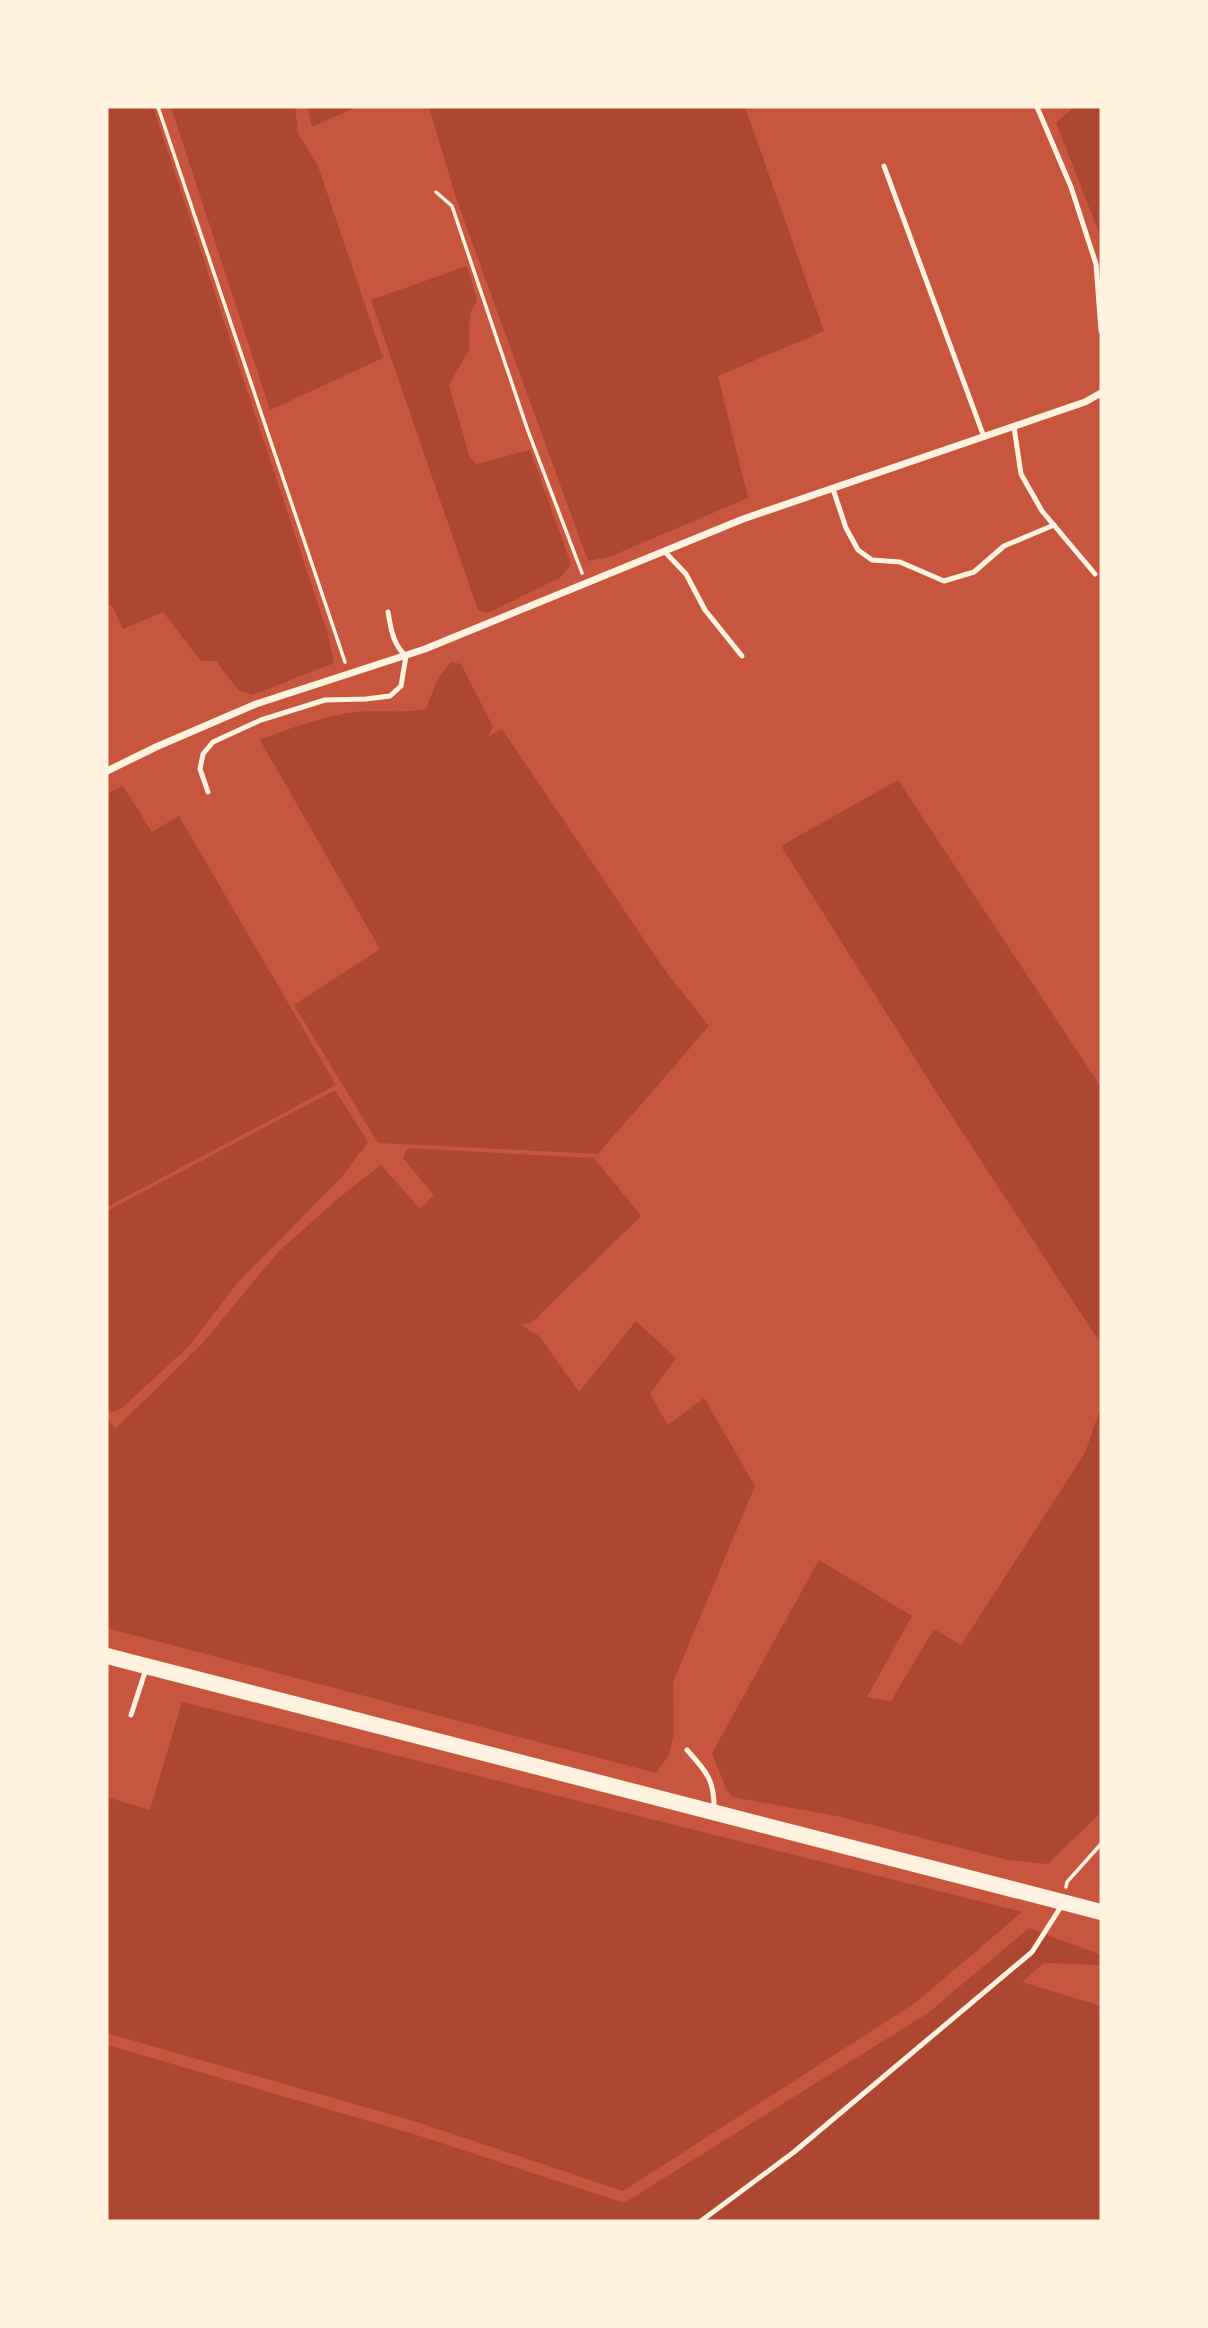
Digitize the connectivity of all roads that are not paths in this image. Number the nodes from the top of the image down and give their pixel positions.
1 (1037, 107) edge
2 (884, 166) dead end
3 (1101, 331) edge
4 (1101, 393) edge
5 (1014, 427) junction
6 (984, 437) junction
7 (833, 489) junction
8 (1054, 525) junction
9 (664, 551) junction
10 (1095, 574) dead end
11 (388, 612) dead end
12 (406, 656) junction
13 (741, 656) dead end
14 (107, 771) edge
15 (208, 792) dead end
16 (107, 1656) edge
17 (147, 1666) junction
18 (131, 1715) dead end
19 (687, 1750) dead end
20 (714, 1812) junction
21 (1063, 1902) junction
22 (1101, 1912) edge
23 (701, 2221) edge

1 - 3 lane
2 - 6 lane
4 - 5 street
5 - 6 street
5 - 8 lane
6 - 7 street
7 - 8 lane
7 - 9 street
8 - 10 lane
9 - 12 street
9 - 13 lane
11 - 12 lane
12 - 14 street
12 - 15 lane
16 - 17 main road
17 - 18 lane
17 - 20 main road
19 - 20 lane
20 - 21 main road
21 - 22 main road
21 - 23 lane

